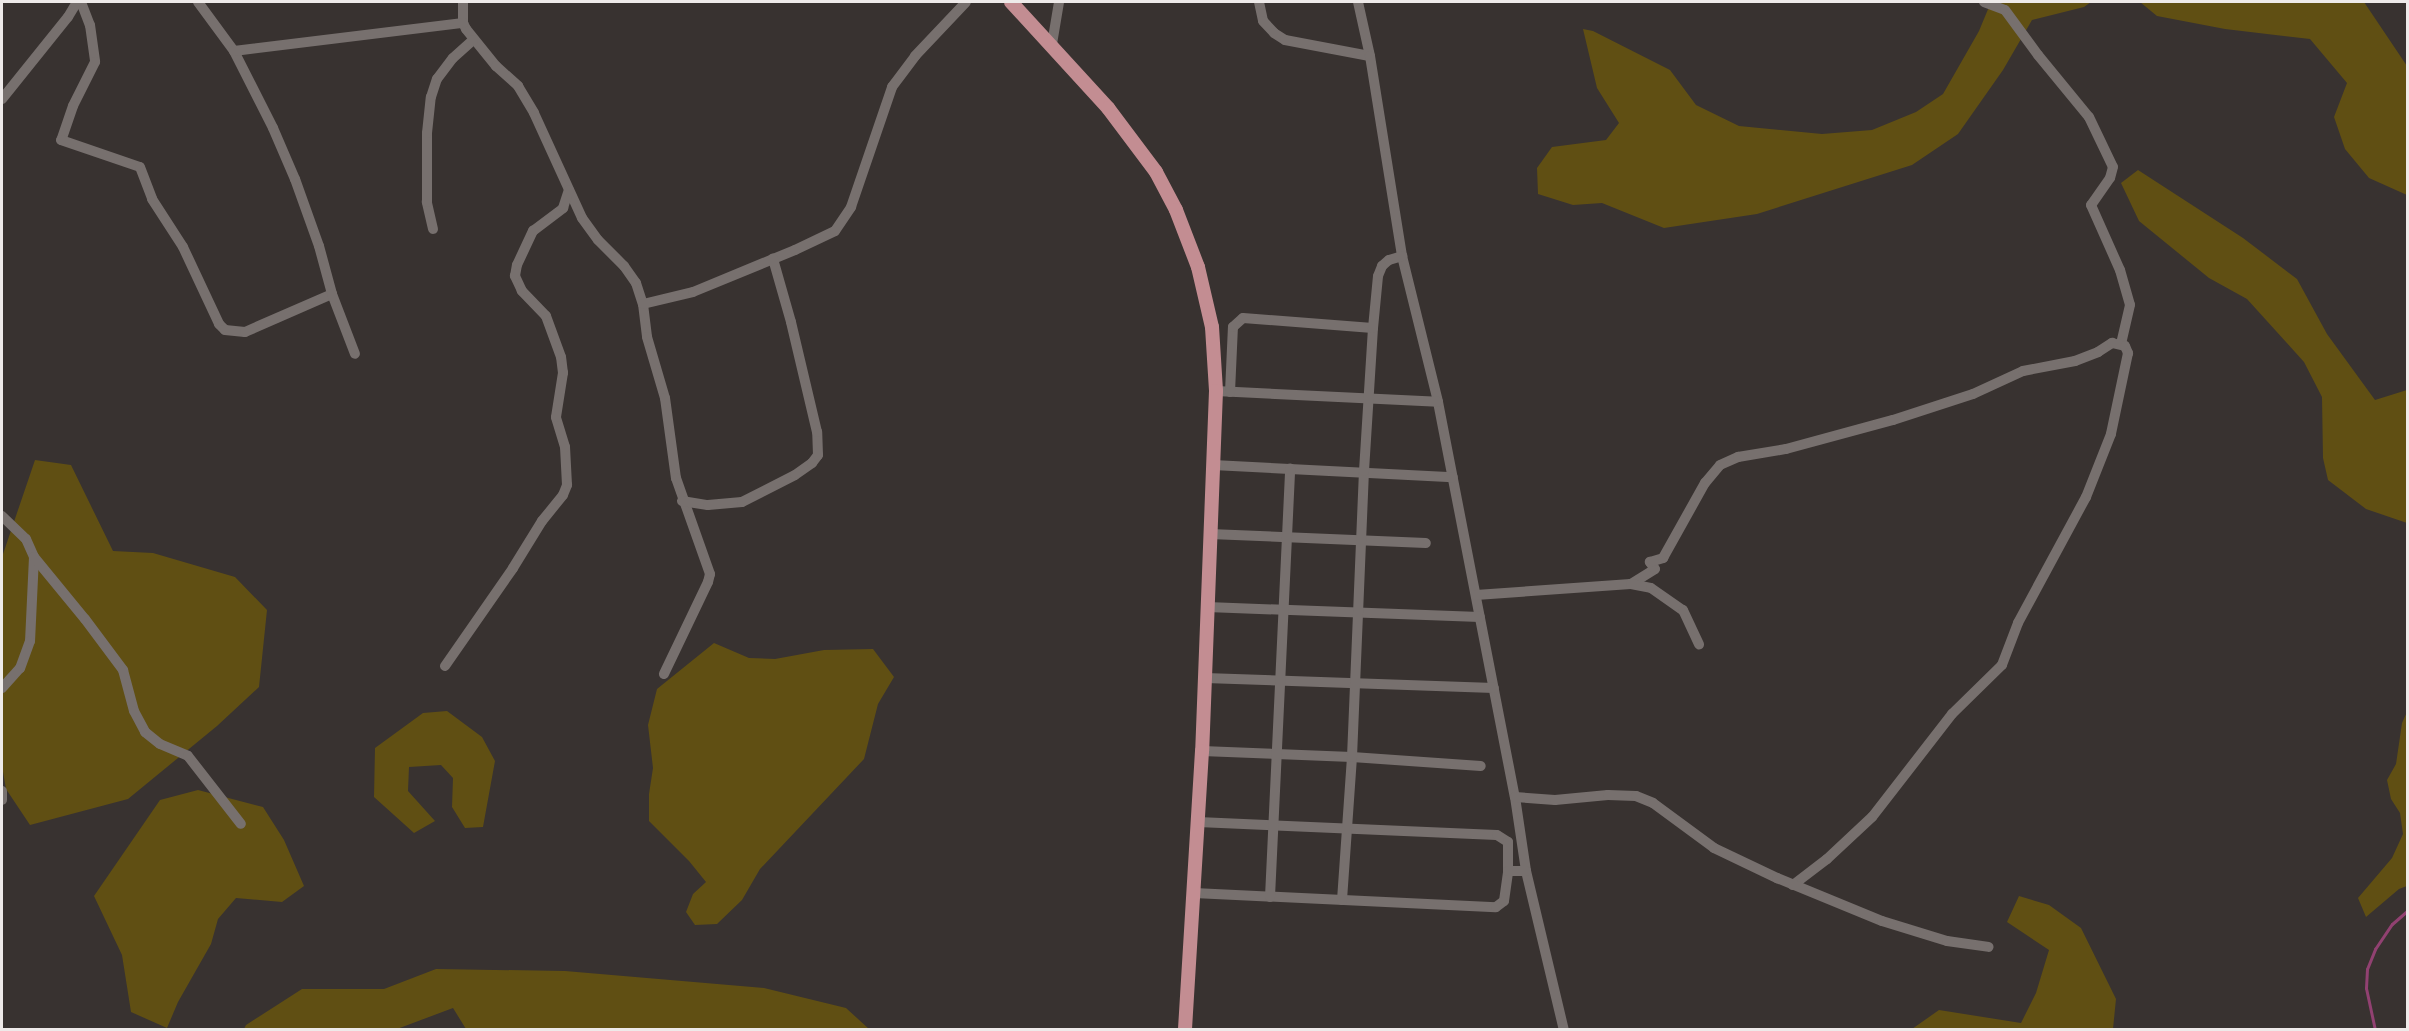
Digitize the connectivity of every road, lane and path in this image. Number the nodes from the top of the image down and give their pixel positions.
1 (79, 2) edge
2 (198, 2) edge
3 (463, 2) edge
4 (966, 2) edge
5 (1011, 2) edge
6 (1059, 2) edge
7 (1260, 2) edge
8 (1358, 2) edge
9 (1984, 2) edge
10 (463, 23) junction
11 (473, 40) junction
12 (1052, 44) junction
13 (234, 51) junction
14 (1370, 56) junction
15 (2, 99) edge
16 (569, 190) junction
17 (433, 229) dead end
18 (1402, 256) junction
19 (773, 259) junction
20 (332, 294) junction
21 (643, 304) junction
22 (1373, 328) junction
23 (2121, 344) junction
24 (355, 354) dead end
25 (1223, 391) junction
26 (1368, 398) junction
27 (1438, 402) junction
28 (1213, 465) junction
29 (1290, 468) junction
30 (1364, 471) junction
31 (1453, 477) junction
32 (682, 501) junction
33 (2, 516) edge
34 (1210, 534) junction
35 (1286, 537) junction
36 (1361, 541) junction
37 (1425, 543) dead end
38 (34, 557) junction
39 (1631, 584) junction
40 (1476, 595) junction
41 (1207, 607) junction
42 (1283, 610) junction
43 (1358, 613) junction
44 (1480, 617) junction
45 (1699, 645) dead end
46 (445, 666) dead end
47 (664, 674) dead end
48 (1205, 678) junction
49 (1281, 681) junction
50 (1356, 685) junction
51 (2, 688) edge
52 (1494, 688) junction
53 (1202, 751) junction
54 (1277, 755) junction
55 (1352, 757) junction
56 (1481, 766) dead end
57 (2, 791) edge
58 (1515, 797) junction
59 (2, 800) edge
60 (1198, 822) junction
61 (241, 824) dead end
62 (1272, 826) junction
63 (1347, 828) junction
64 (1508, 871) junction
65 (1526, 871) junction
66 (1793, 885) junction
67 (1194, 893) junction
68 (1270, 897) junction
69 (1342, 900) junction
70 (1989, 947) dead end
71 (1185, 1029) edge
72 (1564, 1029) edge

1 - 15 street
1 - 20 street
2 - 13 street
3 - 10 street
4 - 19 street
5 - 12 main road
6 - 12 street
7 - 14 street
8 - 14 street
9 - 23 street
10 - 11 street
10 - 13 street
11 - 16 street
11 - 17 street
12 - 25 main road
13 - 20 street
14 - 18 street
16 - 21 street
16 - 46 street
18 - 22 street
18 - 27 street
19 - 21 street
19 - 32 street
20 - 24 street
21 - 32 street
22 - 25 street
22 - 26 street
23 - 39 street
23 - 66 street
25 - 26 street
25 - 28 main road
26 - 27 street
26 - 30 street
27 - 31 street
28 - 29 street
28 - 34 main road
29 - 30 street
29 - 35 street
30 - 31 street
30 - 36 street
31 - 40 street
32 - 47 street
33 - 38 street
34 - 35 street
34 - 41 main road
35 - 36 street
35 - 42 street
36 - 37 street
36 - 43 street
38 - 51 street
38 - 61 street
39 - 40 street
39 - 45 street
40 - 44 street
41 - 42 street
41 - 48 main road
42 - 43 street
42 - 49 street
43 - 44 street
43 - 50 street
44 - 52 street
48 - 49 street
48 - 53 main road
49 - 50 street
49 - 54 street
50 - 52 street
50 - 55 street
52 - 58 street
53 - 54 street
53 - 60 main road
54 - 55 street
54 - 62 street
55 - 56 street
55 - 63 street
57 - 59 street
58 - 65 street
58 - 66 street
60 - 62 street
60 - 67 main road
62 - 63 street
62 - 68 street
63 - 64 street
63 - 69 street
64 - 65 street
64 - 69 street
65 - 72 street
66 - 70 street
67 - 68 street
67 - 71 main road
68 - 69 street

